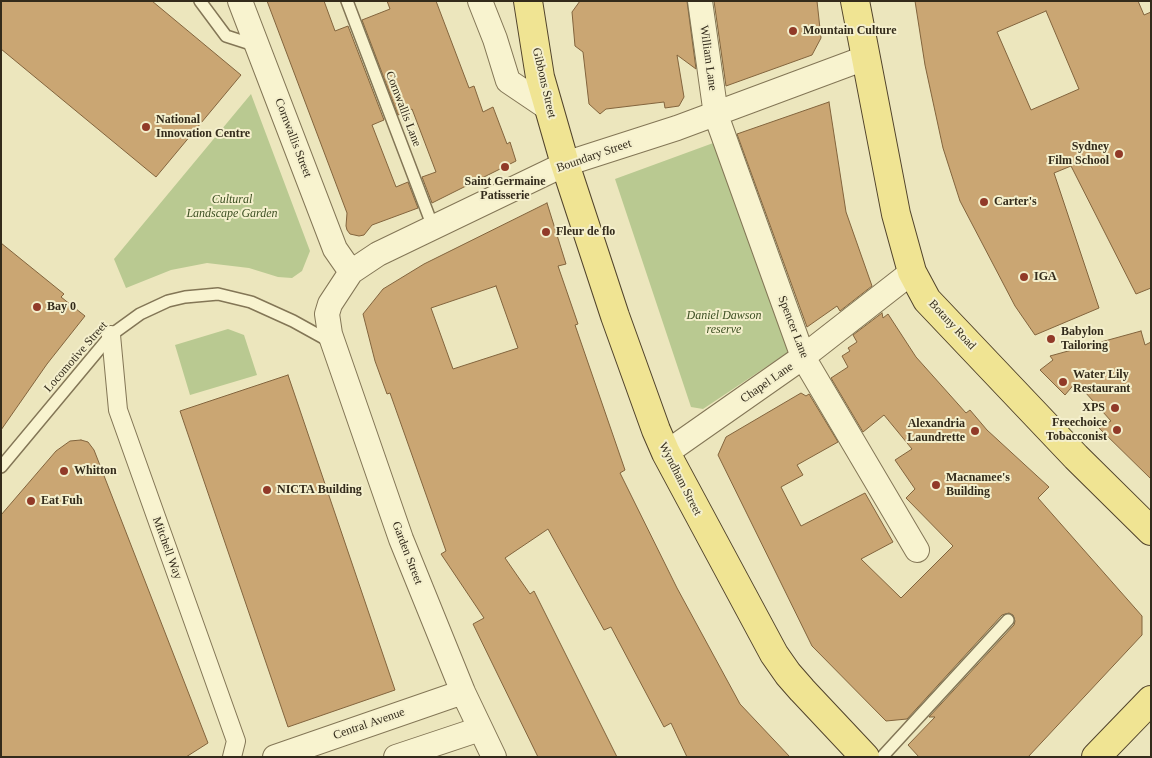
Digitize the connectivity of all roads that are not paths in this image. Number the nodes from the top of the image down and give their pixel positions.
1 (200, 1) edge
2 (240, 1) edge
3 (347, 1) edge
4 (480, 1) edge
5 (528, 1) edge
6 (700, 1) edge
7 (855, 1) edge
8 (258, 47) junction
9 (866, 58) junction
10 (548, 108) junction
11 (716, 115) junction
12 (565, 164) junction
13 (433, 227) junction
14 (351, 272) junction
15 (912, 272) junction
16 (110, 335) junction
17 (333, 343) junction
18 (803, 357) junction
19 (666, 452) junction
20 (1, 467) edge
21 (1151, 531) edge
22 (917, 550) dead end
23 (1008, 620) dead end
24 (463, 692) junction
25 (1151, 700) edge
26 (480, 729) junction
27 (232, 757) edge
28 (275, 757) edge
29 (396, 757) edge
30 (494, 757) edge
31 (865, 757) edge
32 (882, 757) edge
33 (1096, 757) edge

1 - 8 lane
2 - 8 street, Cornwallis Street
3 - 13 lane, Cornwallis Lane
4 - 10 street
5 - 10 main road, Gibbons Street
6 - 11 street, William Lane
7 - 9 main road, Botany Road
8 - 14 street, Cornwallis Street
9 - 11 street, Boundary Street
9 - 15 main road, Botany Road
10 - 12 main road, Gibbons Street
11 - 12 street, Boundary Street
11 - 18 street, Spencer Lane
12 - 13 street, Boundary Street
12 - 19 main road, Wyndham Street
13 - 14 street, Boundary Street
14 - 17 street, Boundary Street
15 - 18 street, Chapel Lane
15 - 21 main road, Botany Road
16 - 17 lane, Locomotive Street
16 - 20 lane, Locomotive Street
16 - 27 street, Mitchell Way
17 - 24 street, Garden Street
18 - 19 street, Chapel Lane
18 - 22 street, Spencer Lane
19 - 31 main road, Wyndham Street
23 - 32 lane
24 - 26 street, Garden Street
24 - 28 street, Central Avenue
25 - 33 main road
26 - 29 street
26 - 30 street, Garden Street

